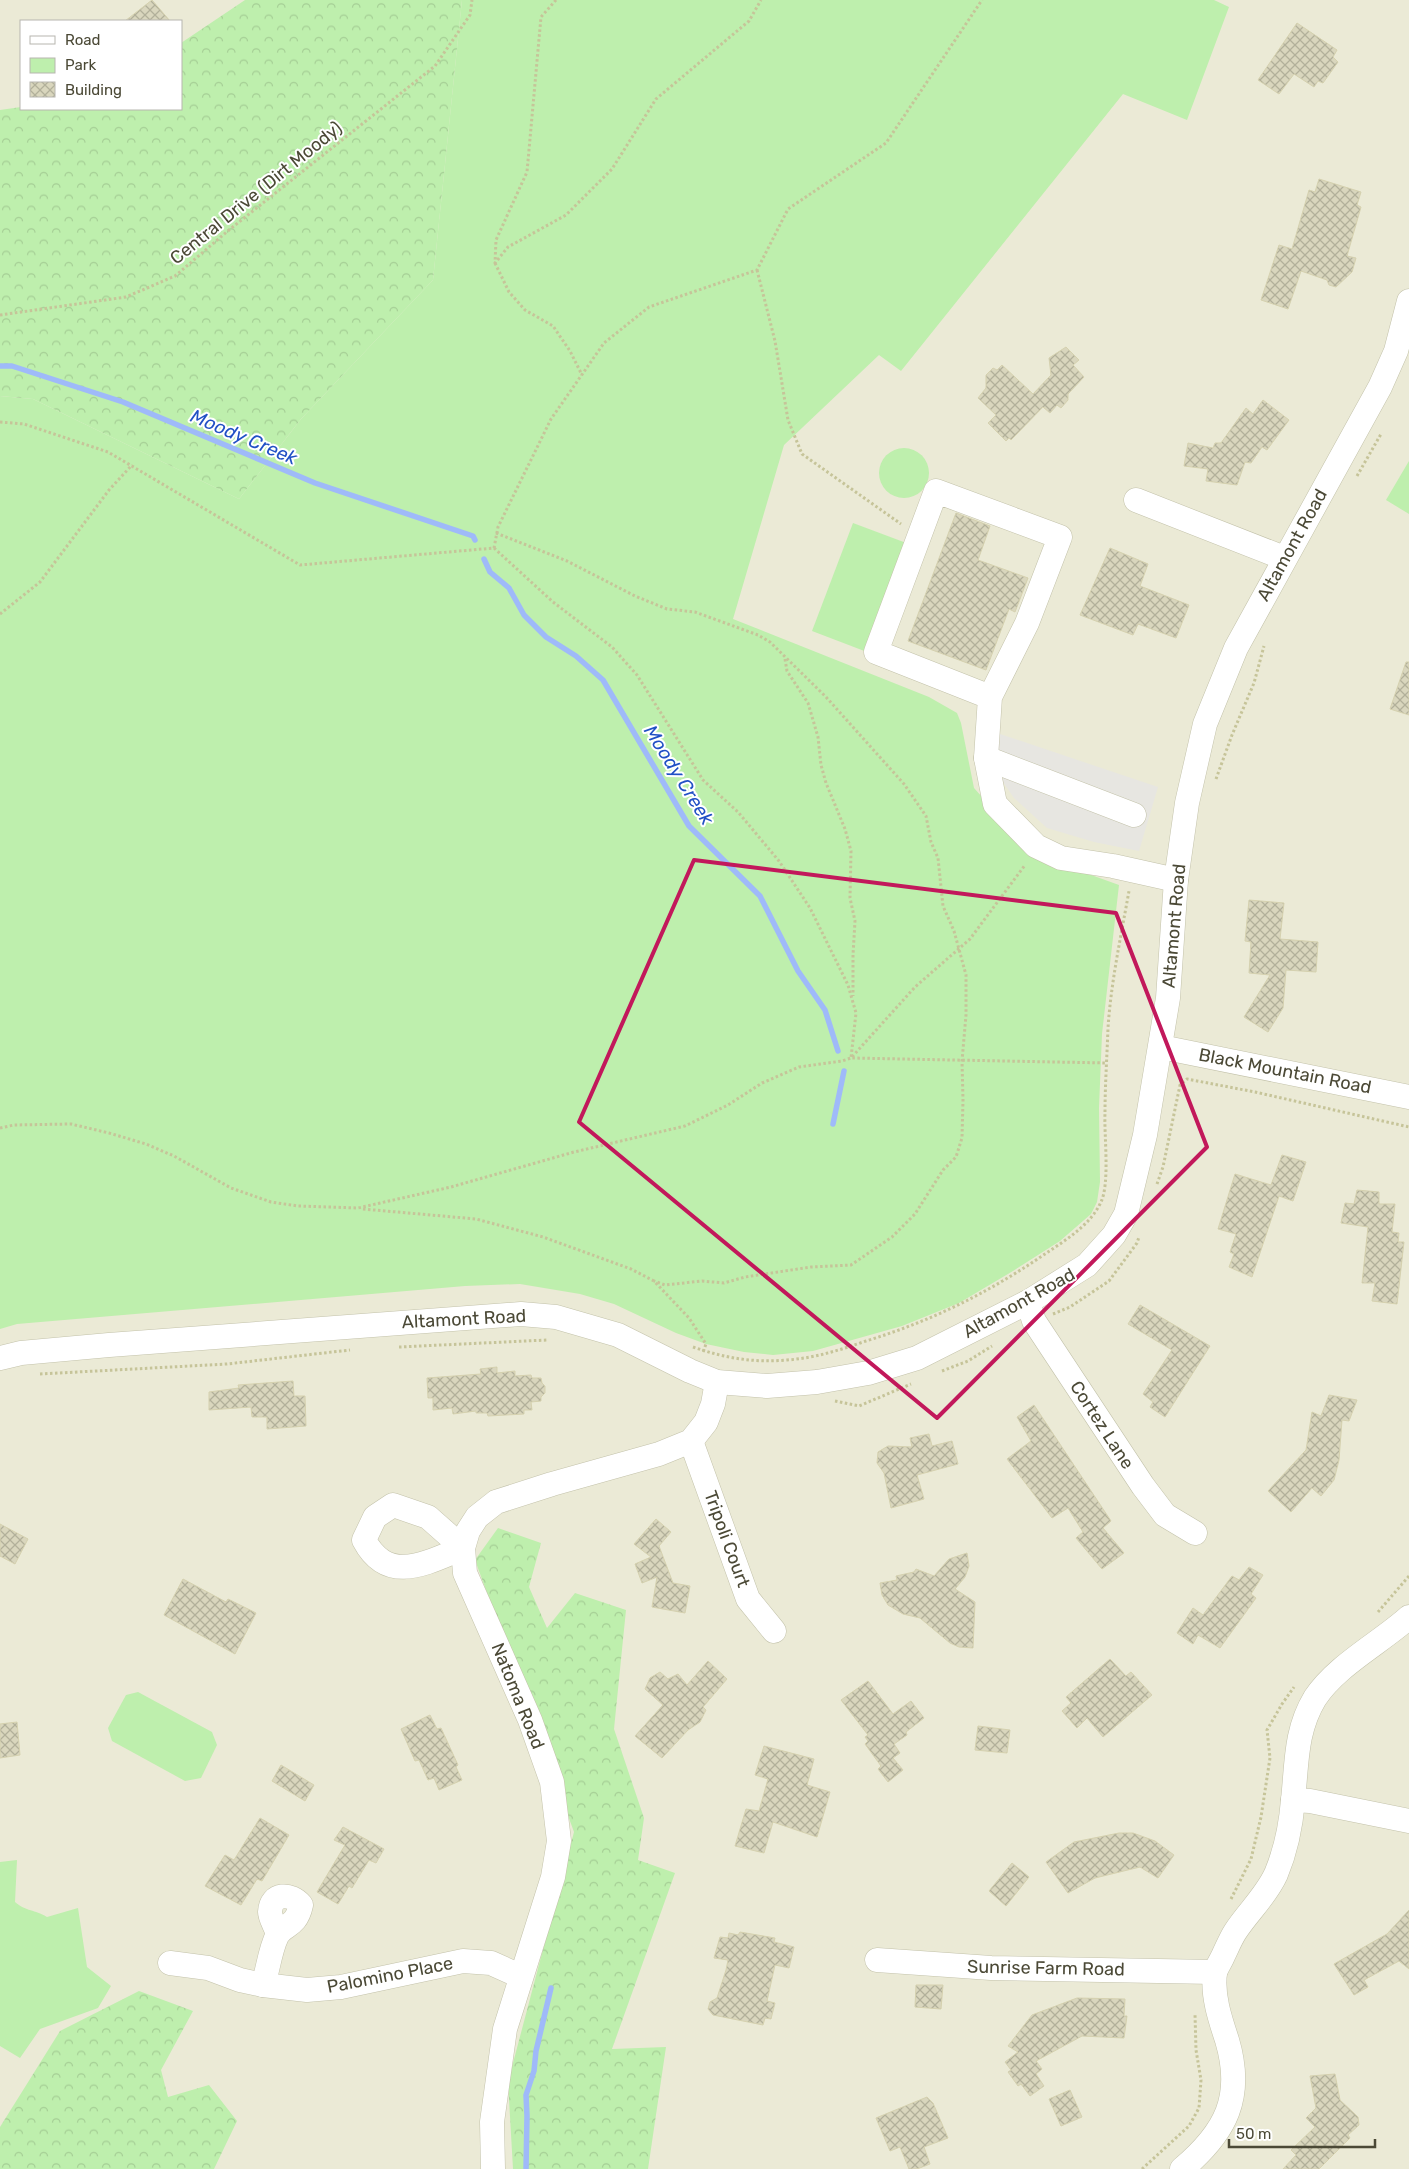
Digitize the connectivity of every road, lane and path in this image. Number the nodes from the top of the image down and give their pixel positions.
1 (472, 0) edge
2 (556, 0) edge
3 (761, 0) edge
4 (982, 0) edge
5 (495, 263) junction
6 (757, 270) junction
7 (1409, 301) edge
8 (0, 315) edge
9 (582, 375) junction
10 (0, 422) edge
11 (1384, 427) dead end
12 (132, 465) junction
13 (1352, 481) dead end
14 (1136, 500) dead end
15 (496, 533) junction
16 (917, 543) junction
17 (494, 548) junction
18 (1284, 558) junction
19 (0, 614) edge
20 (1264, 645) dead end
21 (784, 658) junction
22 (990, 697) junction
23 (986, 758) junction
24 (1214, 785) dead end
25 (1134, 815) dead end
26 (1036, 846) junction
27 (1132, 870) junction
28 (1176, 880) junction
29 (959, 948) junction
30 (853, 1002) junction
31 (1161, 1047) junction
32 (851, 1058) junction
33 (962, 1061) junction
34 (1107, 1062) junction
35 (1409, 1097) edge
36 (1409, 1127) edge
37 (0, 1128) edge
38 (1154, 1192) dead end
39 (358, 1208) junction
40 (1140, 1235) dead end
41 (654, 1281) junction
42 (1031, 1311) junction
43 (551, 1340) dead end
44 (686, 1344) dead end
45 (992, 1346) dead end
46 (398, 1347) dead end
47 (354, 1350) dead end
48 (704, 1351) junction
49 (0, 1358) edge
50 (690, 1371) junction
51 (941, 1372) dead end
52 (38, 1374) dead end
53 (717, 1382) junction
54 (914, 1383) dead end
55 (830, 1400) dead end
56 (691, 1441) junction
57 (1196, 1533) dead end
58 (1409, 1576) edge
59 (1372, 1617) dead end
60 (1409, 1617) edge
61 (774, 1631) dead end
62 (1300, 1680) dead end
63 (1293, 1800) junction
64 (1409, 1821) edge
65 (1230, 1901) dead end
66 (278, 1934) dead end
67 (876, 1960) dead end
68 (170, 1963) dead end
69 (1215, 1972) junction
70 (520, 1976) junction
71 (263, 1985) junction
72 (1196, 2010) dead end
73 (493, 2169) edge
74 (1142, 2169) edge
75 (1182, 2169) edge

1 - 8 path, Central Drive (Dirt Moody)
2 - 5 path
3 - 5 path
4 - 6 path
5 - 9 path
6 - 9 path
6 - 16 path
7 - 18 street, Altamont Road
9 - 15 path
10 - 12 path
11 - 13 path
12 - 17 path
12 - 19 path
14 - 18 street
15 - 17 path
15 - 21 path
16 - 22 street
16 - 22 street
17 - 30 path
18 - 28 street, Altamont Road
20 - 24 path
21 - 29 path
21 - 30 path
22 - 23 street
23 - 25 street
23 - 26 street
26 - 27 street
26 - 29 path
27 - 28 street
27 - 34 path
28 - 31 street, Altamont Road
29 - 32 path
29 - 33 path
30 - 32 path
31 - 35 street, Black Mountain Road
31 - 42 street, Altamont Road
32 - 33 path
32 - 39 path
33 - 34 path
33 - 41 path
34 - 48 path
36 - 38 path
37 - 39 path
39 - 41 path
40 - 42 path
41 - 48 path
42 - 53 street, Altamont Road
42 - 57 street, Cortez Lane
43 - 46 path
44 - 48 path
45 - 51 path
47 - 52 path
48 - 50 path
49 - 50 street, Altamont Road
50 - 53 street, Altamont Road
53 - 56 street, Natoma Road
54 - 55 path
56 - 61 street, Tripoli Court
56 - 70 street, Natoma Road
58 - 59 path
60 - 63 street
62 - 65 path
63 - 64 street
63 - 69 street
66 - 71 street
67 - 69 street, Sunrise Farm Road
68 - 71 street, Palomino Place
69 - 75 street
70 - 71 street, Palomino Place
70 - 73 street, Natoma Road
72 - 74 path

